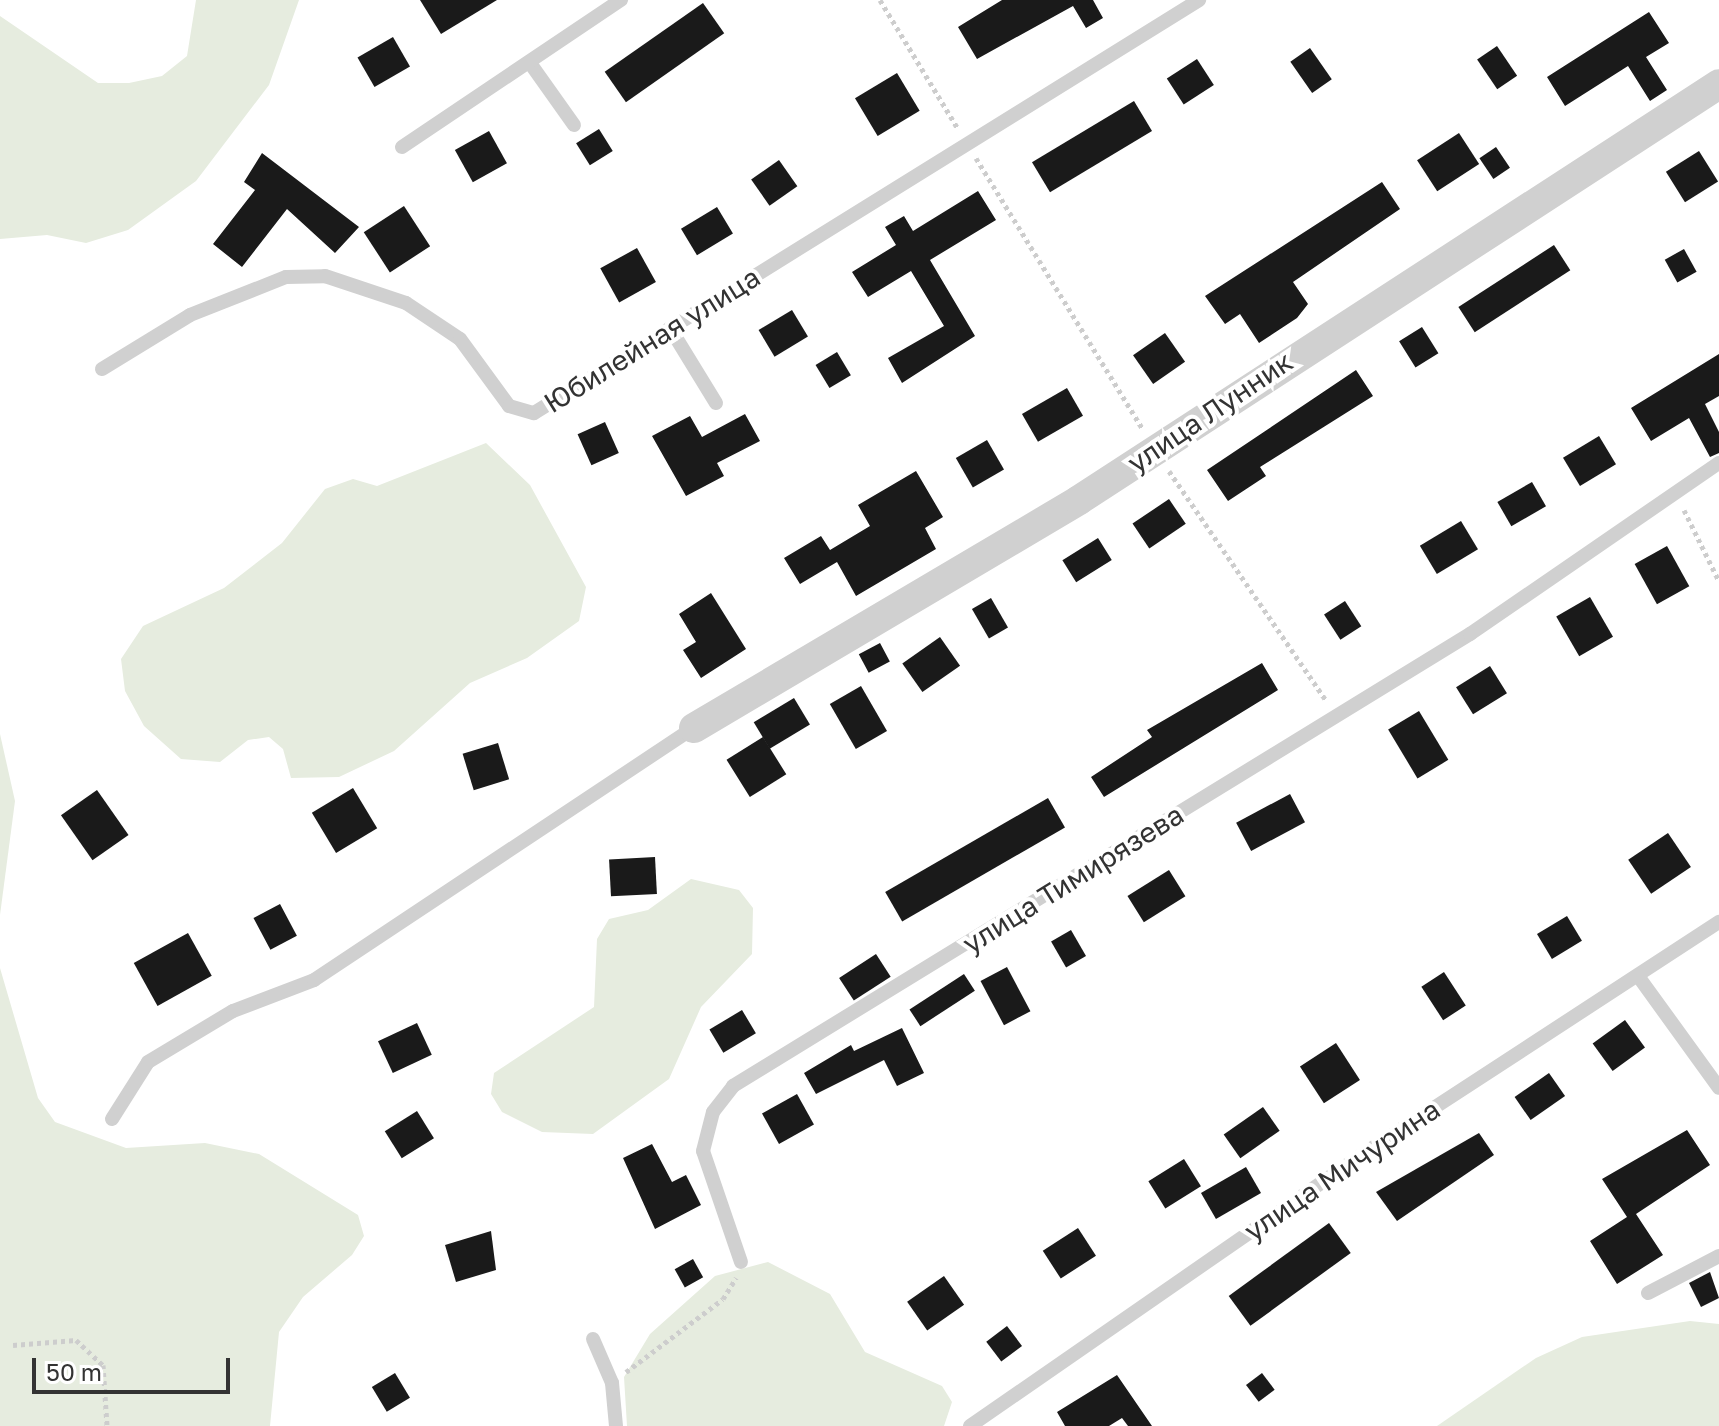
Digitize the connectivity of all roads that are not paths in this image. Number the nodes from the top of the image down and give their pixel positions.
1 (621, 0) edge
2 (1199, 0) edge
3 (530, 63) junction
4 (1719, 84) edge
5 (574, 125) dead end
6 (402, 147) dead end
7 (670, 328) junction
8 (102, 369) dead end
9 (716, 403) dead end
10 (1719, 463) edge
11 (694, 728) joint
12 (1719, 922) edge
13 (1638, 976) junction
14 (1719, 1088) edge
15 (112, 1119) dead end
16 (1719, 1256) edge
17 (741, 1262) road end
18 (1648, 1293) dead end
19 (593, 1339) dead end
20 (616, 1426) edge
21 (970, 1426) edge

1 - 3 lane
2 - 7 lane, Юбилейная улица
3 - 5 lane
3 - 6 lane
4 - 11 street, улица Лунник
7 - 8 lane, Юбилейная улица
7 - 9 lane
10 - 17 lane, улица Тимирязева
11 - 15 lane
12 - 13 lane, улица Мичурина
13 - 14 lane
13 - 21 lane, улица Мичурина
16 - 18 lane
19 - 20 lane

